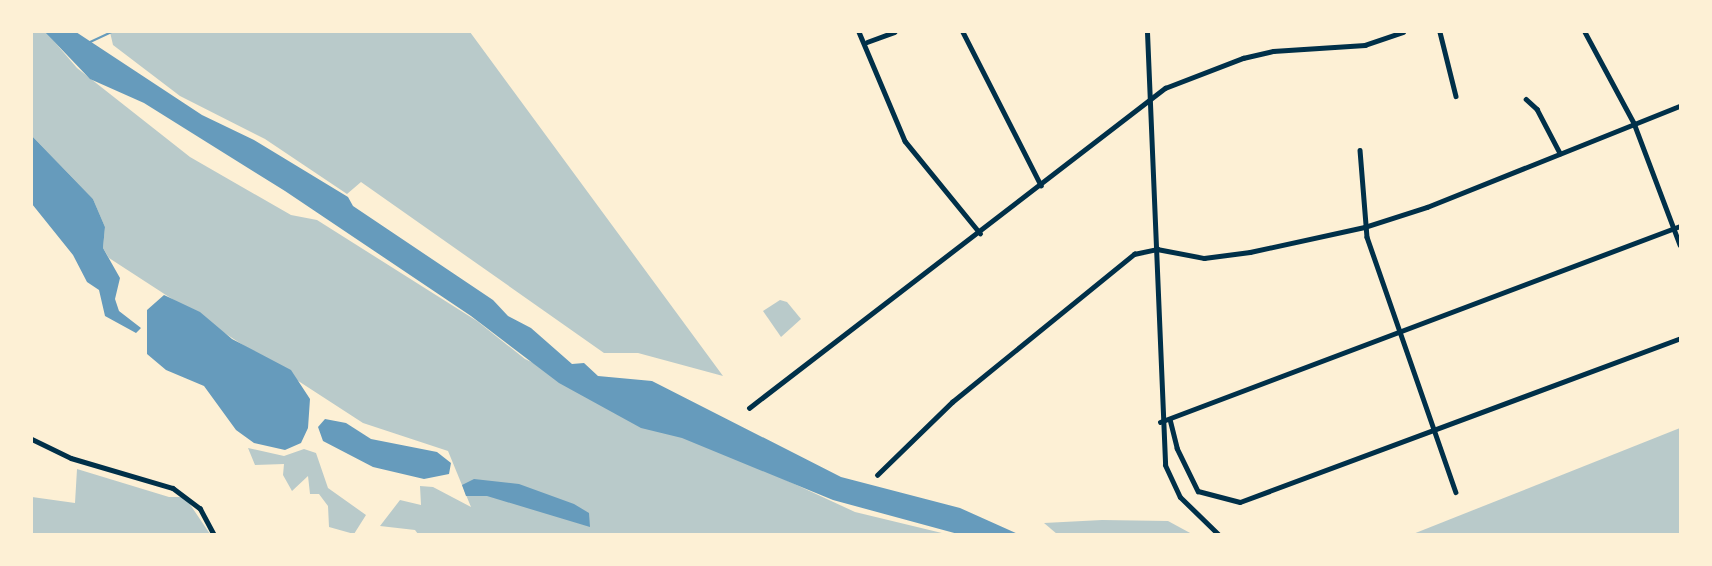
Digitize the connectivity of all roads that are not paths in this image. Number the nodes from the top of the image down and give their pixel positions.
1 (859, 32) edge
2 (894, 32) edge
3 (963, 32) edge
4 (1147, 32) edge
5 (1403, 32) edge
6 (1440, 32) edge
7 (1585, 32) edge
8 (867, 42) junction
9 (1456, 96) dead end
10 (1150, 98) junction
11 (1526, 99) dead end
12 (1681, 106) edge
13 (1634, 123) junction
14 (1360, 149) dead end
15 (1560, 153) junction
16 (1041, 185) junction
17 (1681, 226) edge
18 (1365, 227) junction
19 (1673, 229) junction
20 (980, 233) junction
21 (1681, 245) edge
22 (1157, 248) junction
23 (1404, 332) junction
24 (1681, 338) edge
25 (749, 408) dead end
26 (1170, 419) junction
27 (1160, 422) junction
28 (1433, 433) junction
29 (32, 439) edge
30 (877, 475) dead end
31 (1456, 492) dead end
32 (214, 534) edge
33 (1218, 534) edge

1 - 8 street
2 - 8 street
3 - 16 street
4 - 10 main road
5 - 10 street
6 - 9 street
7 - 13 street
8 - 20 street
10 - 16 street
10 - 22 main road
11 - 15 street
12 - 13 street
13 - 15 street
13 - 19 street
14 - 18 street
15 - 18 street
16 - 20 street
17 - 19 street
18 - 22 street
18 - 23 street
19 - 21 street
19 - 23 street
20 - 25 street
22 - 27 main road
22 - 30 street
23 - 26 street
23 - 28 street
24 - 28 street
26 - 27 street
26 - 28 street
27 - 33 main road
28 - 31 street
29 - 32 street

